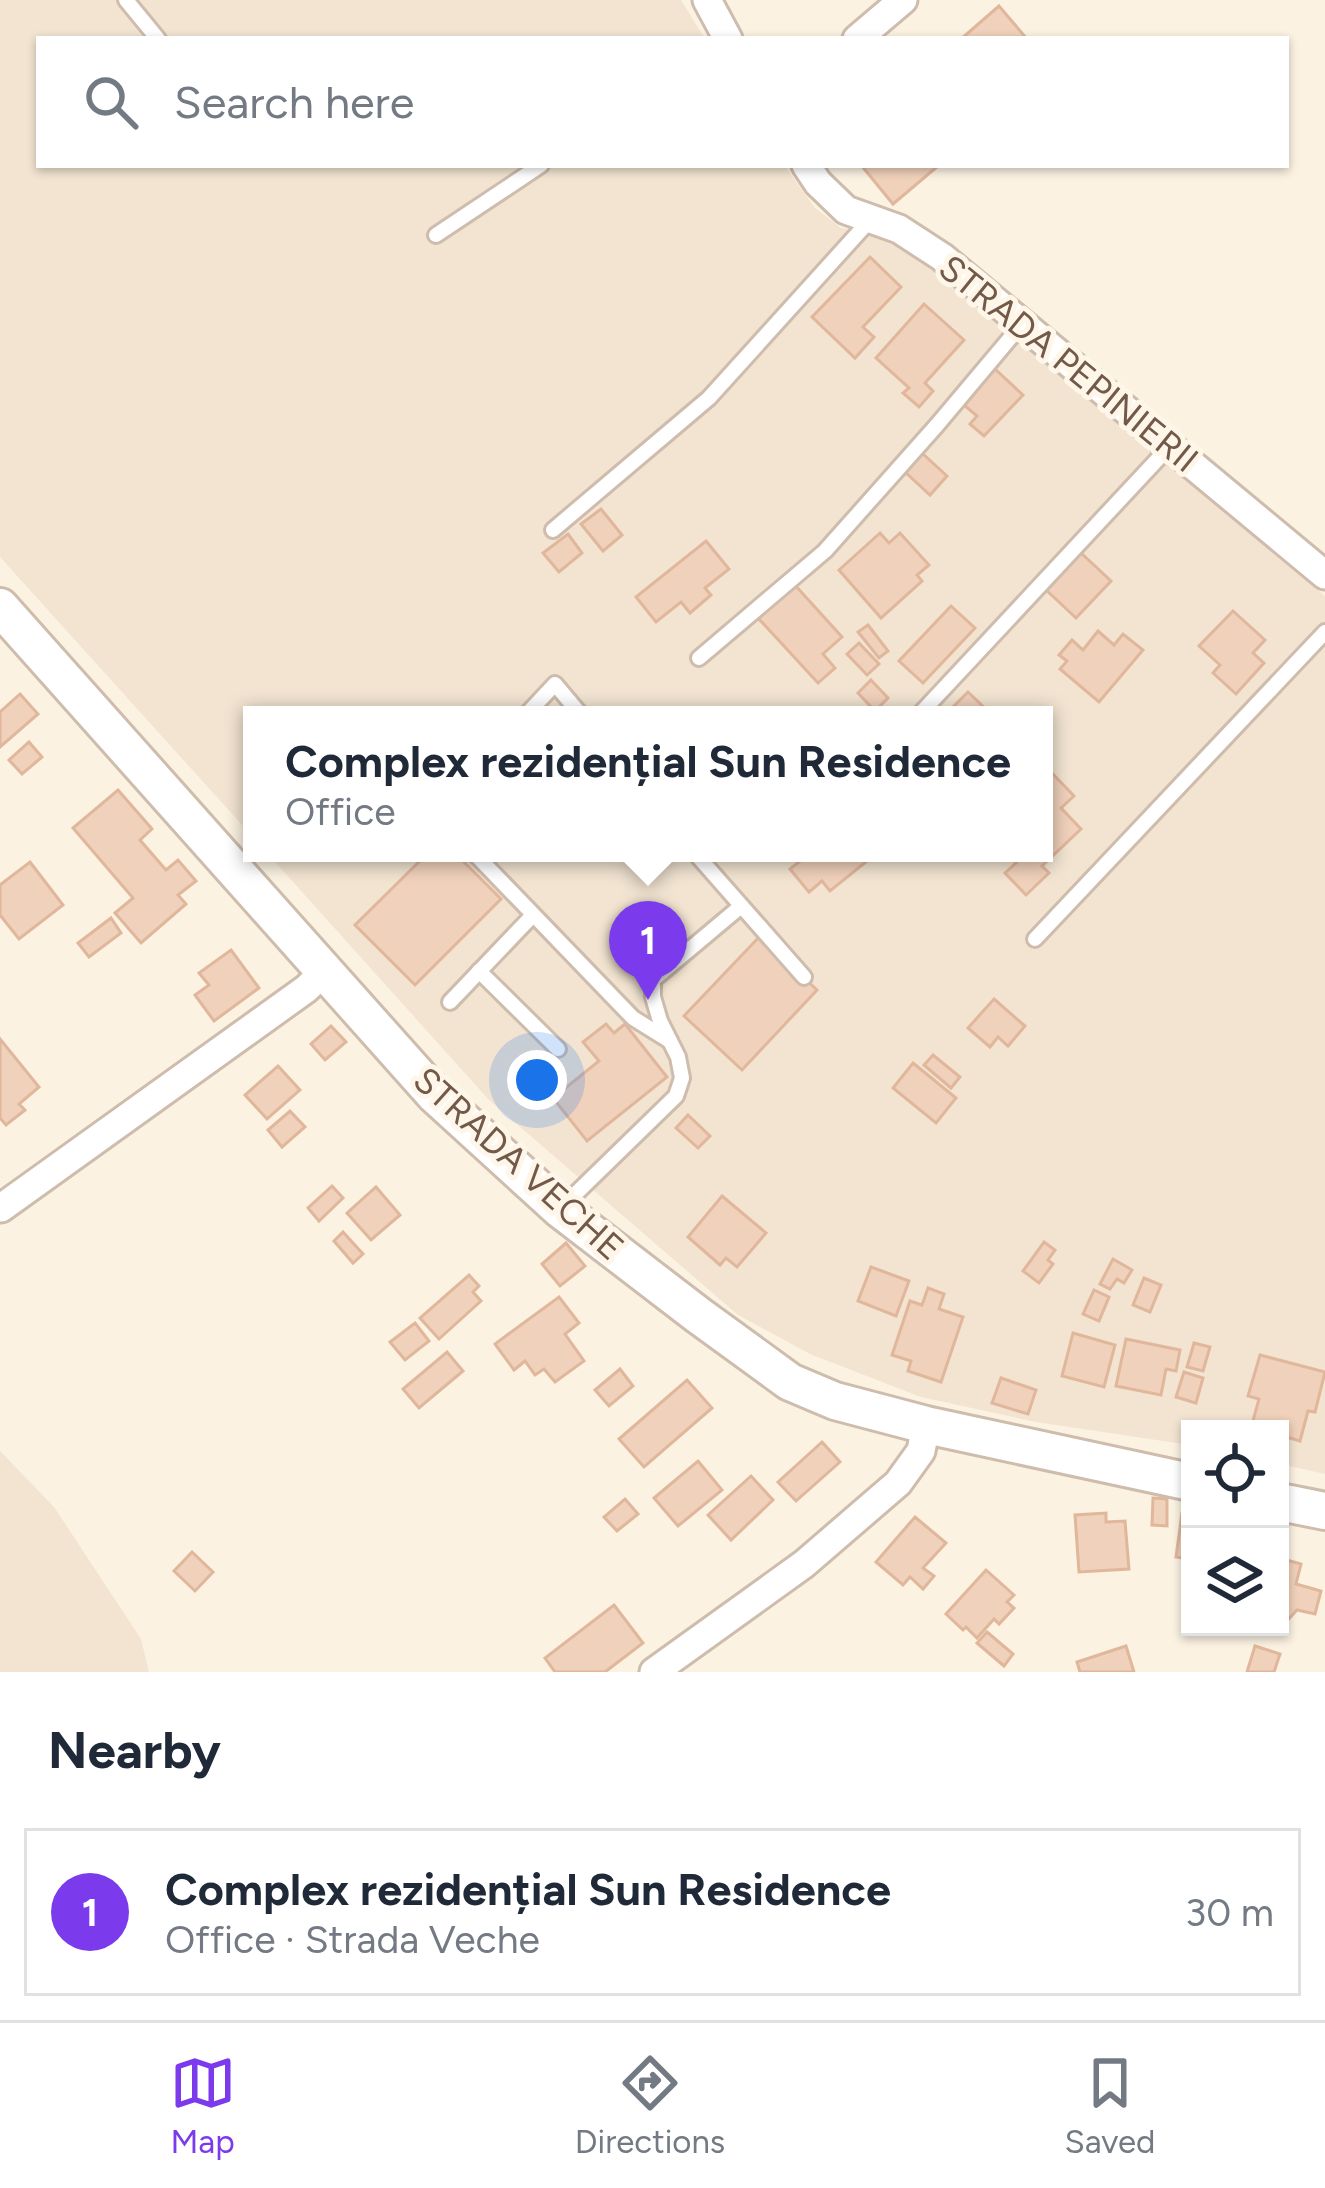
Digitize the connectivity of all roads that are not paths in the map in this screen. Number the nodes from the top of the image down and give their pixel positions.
1 (126, 0) edge
2 (707, 0) edge
3 (903, 0) edge
4 (156, 36) edge
5 (726, 36) edge
6 (861, 36) edge
7 (536, 168) edge
8 (808, 168) edge
9 (869, 220) junction
10 (436, 235) dead end
11 (1022, 324) junction
12 (1170, 446) junction
13 (553, 530) dead end
14 (1325, 575) edge
15 (0, 607) edge
16 (1325, 632) edge
17 (699, 658) dead end
18 (534, 706) edge
19 (573, 706) edge
20 (927, 706) edge
21 (482, 862) edge
22 (702, 862) edge
23 (740, 907) junction
24 (532, 916) junction
25 (1035, 938) dead end
26 (326, 971) junction
27 (479, 971) junction
28 (804, 977) dead end
29 (449, 1002) dead end
30 (670, 1041) junction
31 (558, 1049) dead end
32 (1, 1208) edge
33 (560, 1209) junction
34 (926, 1425) junction
35 (1181, 1480) edge
36 (1289, 1504) edge
37 (1325, 1511) edge
38 (655, 1672) edge

1 - 4 lane
2 - 5 street
3 - 6 street
7 - 10 lane
8 - 9 street, STRADA PEPINIERII
9 - 11 street, STRADA PEPINIERII
9 - 13 lane
11 - 12 street, STRADA PEPINIERII
11 - 17 lane
12 - 14 street, STRADA PEPINIERII
12 - 20 lane
15 - 26 street, STRADA VECHE
16 - 25 lane
18 - 19 lane
21 - 24 lane
22 - 23 lane
23 - 28 lane
23 - 30 lane
24 - 27 lane
24 - 30 lane
26 - 32 street
26 - 33 street, STRADA VECHE
27 - 29 lane
27 - 31 lane
30 - 33 lane
33 - 34 street, STRADA VECHE
34 - 35 street, STRADA VECHE
34 - 38 street
36 - 37 street

